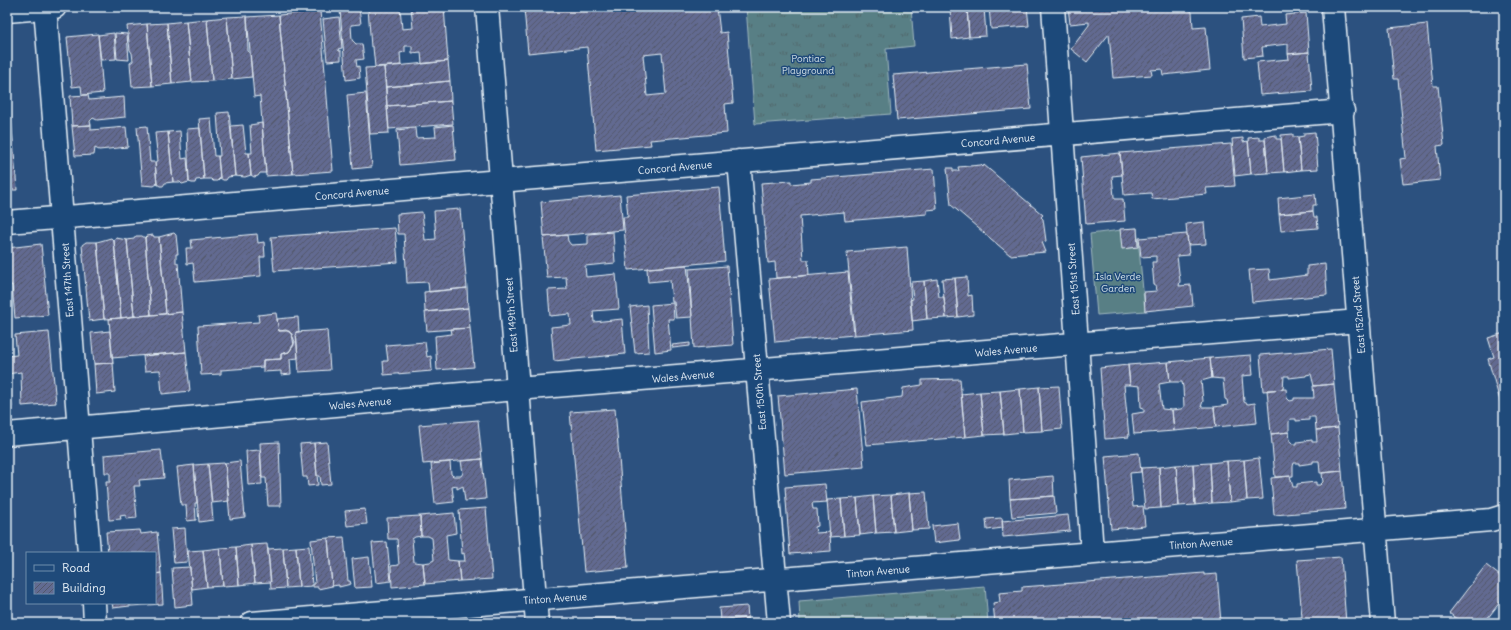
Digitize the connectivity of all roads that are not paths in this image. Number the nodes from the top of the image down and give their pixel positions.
1 (48, 7) edge
2 (487, 7) edge
3 (1053, 7) edge
4 (1333, 7) edge
5 (7, 11) edge
6 (1342, 111) junction
7 (1062, 134) junction
8 (739, 161) junction
9 (502, 180) junction
10 (62, 218) junction
11 (7, 222) edge
12 (1359, 321) junction
13 (1078, 344) junction
14 (757, 370) junction
15 (517, 389) junction
16 (78, 428) junction
17 (7, 434) edge
18 (1504, 516) edge
19 (1376, 530) junction
20 (89, 552) edge
21 (1092, 552) junction
22 (775, 580) junction
23 (535, 599) junction
24 (94, 604) edge
25 (95, 623) edge
26 (252, 623) edge
27 (537, 623) edge
28 (779, 623) edge
29 (1384, 623) edge

1 - 5 street
1 - 10 street, East 147th Street
2 - 9 street, East 149th Street
3 - 7 street, East 151st Street
4 - 6 street, East 152nd Street
6 - 7 street, Concord Avenue
6 - 12 street, East 152nd Street
7 - 8 street, Concord Avenue
7 - 13 street, East 151st Street
8 - 9 street, Concord Avenue
8 - 14 street, East 150th Street
9 - 10 street, Concord Avenue
9 - 15 street, East 149th Street
10 - 11 street, Concord Avenue
10 - 16 street, East 147th Street
12 - 13 street, Wales Avenue
12 - 19 street, East 152nd Street
13 - 14 street, Wales Avenue
13 - 21 street, East 151st Street
14 - 15 street, Wales Avenue
14 - 22 street, East 150th Street
15 - 16 street, Wales Avenue
15 - 23 street, East 149th Street
16 - 17 street, Wales Avenue
16 - 20 street, East 147th Street
18 - 19 street, Tinton Avenue
19 - 21 street, Tinton Avenue
19 - 29 street, East 152nd Street
21 - 22 street, Tinton Avenue
22 - 23 street, Tinton Avenue
22 - 28 street, East 150th Street
23 - 26 street, Tinton Avenue
23 - 27 street, East 149th Street
24 - 25 street

